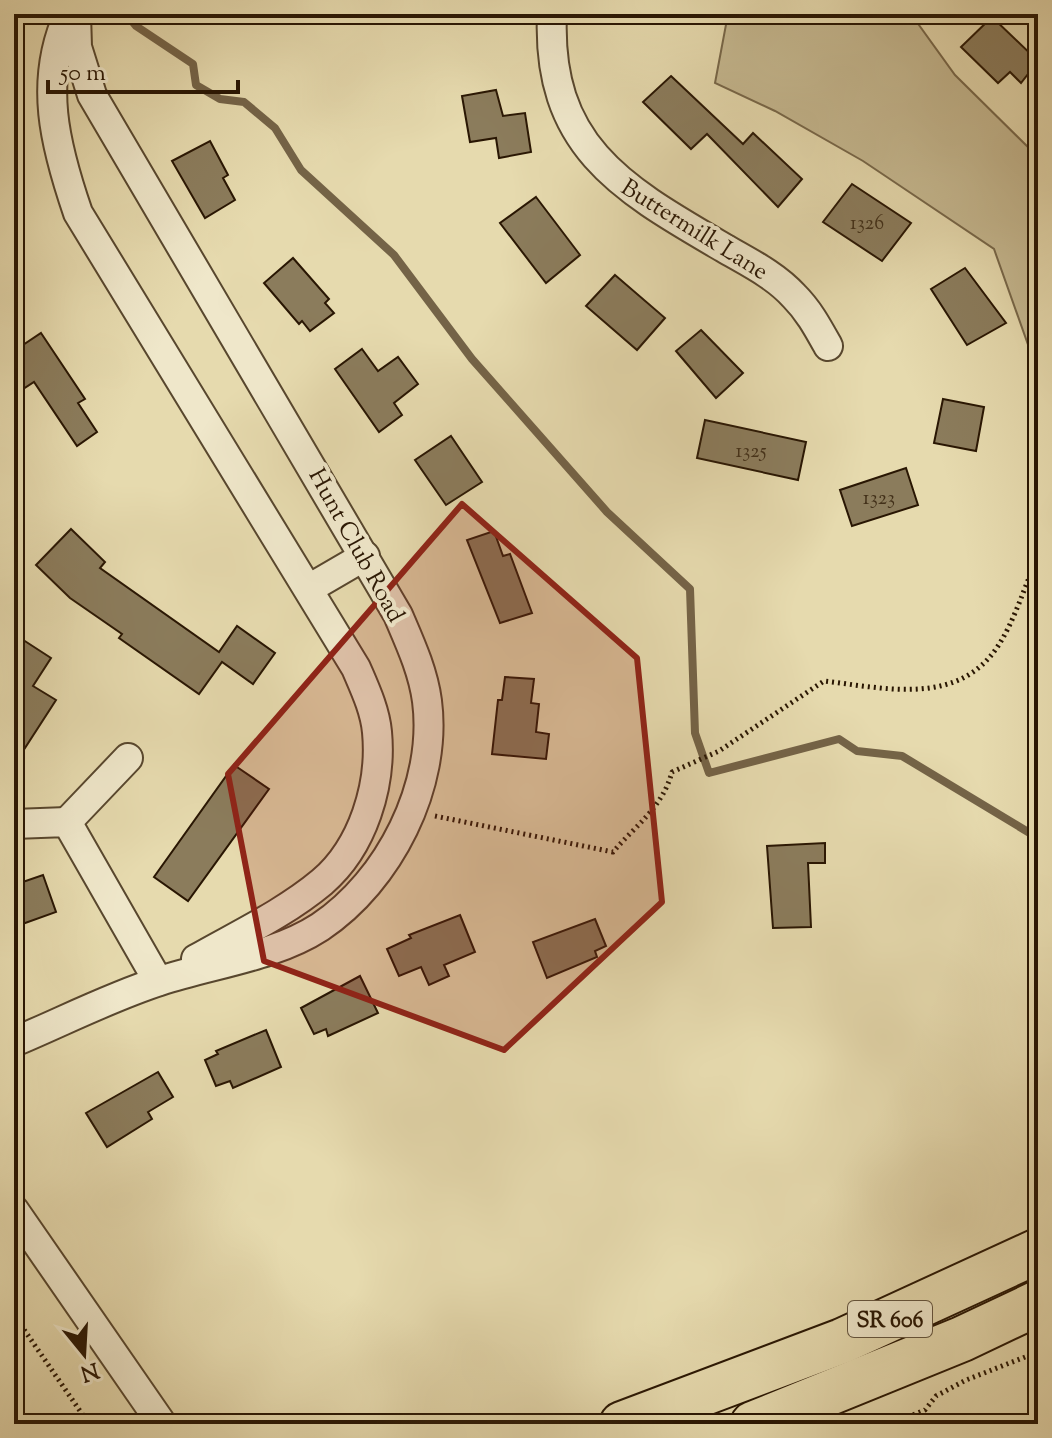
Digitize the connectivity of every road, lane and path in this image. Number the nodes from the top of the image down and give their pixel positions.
1 (69, 14) edge
2 (76, 14) edge
3 (552, 14) edge
4 (828, 346) dead end
5 (365, 556) junction
6 (1038, 556) edge
7 (310, 588) junction
8 (128, 758) dead end
9 (410, 811) junction
10 (67, 822) junction
11 (14, 824) edge
12 (158, 981) junction
13 (14, 1042) edge
14 (14, 1210) edge
15 (1038, 1251) edge
16 (1038, 1303) edge
17 (14, 1315) edge
18 (1038, 1352) edge
19 (89, 1424) edge
20 (162, 1424) edge
21 (622, 1424) edge
22 (753, 1424) edge
23 (891, 1424) edge

1 - 7 street, Hunt Club Road
2 - 5 street, Hunt Club Road
3 - 4 street, Buttermilk Lane
5 - 7 street
5 - 9 street, Hunt Club Road
6 - 9 path
7 - 12 street, Hunt Club Road
8 - 10 street
9 - 12 street, Hunt Club Road
10 - 11 street
10 - 12 street
12 - 13 street, Hunt Club Road
14 - 20 street
15 - 21 main road, SR 606
16 - 22 main road, SR 606
17 - 19 path
18 - 23 path

